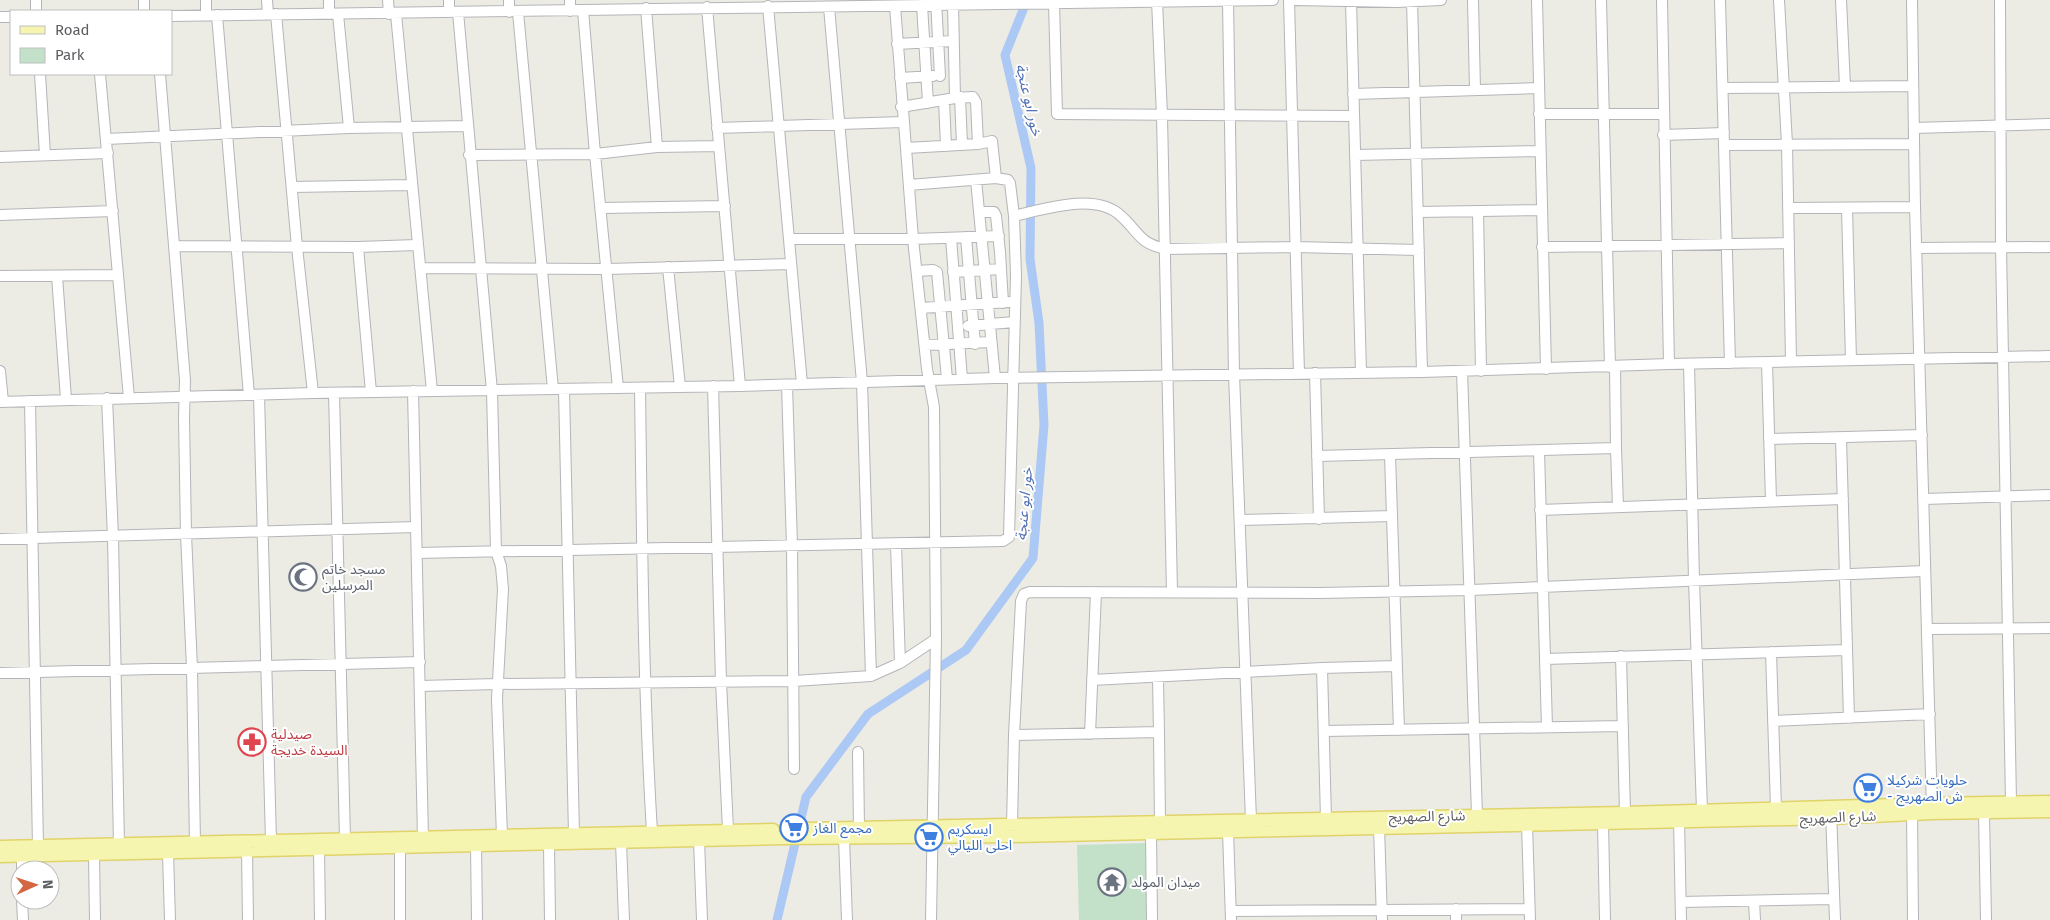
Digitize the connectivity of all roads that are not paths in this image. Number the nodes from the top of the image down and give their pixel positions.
1 (206, 0) edge
2 (268, 0) edge
3 (329, 0) edge
4 (388, 0) edge
5 (449, 0) edge
6 (509, 0) edge
7 (570, 0) edge
8 (1213, 0) edge
9 (1273, 0) edge
10 (1288, 0) edge
11 (1295, 0) edge
12 (1338, 0) edge
13 (1441, 0) edge
14 (1473, 0) edge
15 (1536, 0) edge
16 (1601, 0) edge
17 (1662, 0) edge
18 (1720, 0) edge
19 (1779, 0) edge
20 (1841, 0) edge
21 (1912, 0) edge
22 (2000, 0) edge
23 (1095, 1) edge
24 (1157, 1) edge
25 (1228, 1) edge
26 (1351, 1) edge
27 (1397, 1) edge
28 (1412, 1) edge
29 (936, 2) edge
30 (994, 2) edge
31 (1035, 2) edge
32 (750, 3) edge
33 (814, 3) edge
34 (872, 3) edge
35 (1054, 3) junction
36 (691, 4) edge
37 (953, 4) junction
38 (632, 5) edge
39 (922, 5) junction
40 (768, 6) junction
41 (894, 6) junction
42 (707, 7) junction
43 (829, 7) junction
44 (646, 8) junction
45 (583, 10) junction
46 (570, 11) junction
47 (453, 12) junction
48 (514, 12) junction
49 (272, 14) junction
50 (334, 14) junction
51 (393, 14) junction
52 (211, 15) junction
53 (172, 16) edge
54 (953, 41) junction
55 (938, 42) junction
56 (924, 43) junction
57 (897, 44) junction
58 (40, 75) edge
59 (100, 75) edge
60 (160, 75) edge
61 (927, 76) junction
62 (940, 76) junction
63 (954, 76) junction
64 (900, 78) junction
65 (1783, 86) junction
66 (1845, 86) junction
67 (1914, 86) junction
68 (1538, 88) junction
69 (1723, 88) junction
70 (1475, 90) junction
71 (1416, 92) junction
72 (1353, 94) junction
73 (958, 97) junction
74 (944, 100) junction
75 (928, 104) junction
76 (902, 107) junction
77 (1539, 114) junction
78 (1604, 114) junction
79 (1663, 114) junction
80 (1162, 116) junction
81 (1231, 116) junction
82 (1291, 116) junction
83 (1354, 116) junction
84 (961, 120) junction
85 (977, 120) junction
86 (945, 121) junction
87 (903, 122) junction
88 (839, 124) junction
89 (2050, 124) edge
90 (407, 126) junction
91 (467, 126) junction
92 (777, 126) junction
93 (2000, 126) junction
94 (349, 128) junction
95 (717, 128) junction
96 (1914, 128) junction
97 (286, 131) junction
98 (228, 133) junction
99 (1724, 133) junction
100 (1663, 135) junction
101 (165, 136) junction
102 (106, 139) junction
103 (978, 144) junction
104 (1787, 144) junction
105 (1914, 144) junction
106 (962, 145) junction
107 (1725, 145) junction
108 (719, 146) junction
109 (946, 146) junction
110 (657, 147) junction
111 (906, 148) junction
112 (1540, 151) junction
113 (108, 153) junction
114 (595, 154) junction
115 (45, 155) junction
116 (469, 155) junction
117 (532, 155) junction
118 (1355, 155) junction
119 (1418, 155) junction
120 (0, 157) edge
121 (996, 178) junction
122 (976, 180) junction
123 (412, 185) junction
124 (909, 185) junction
125 (292, 187) junction
126 (725, 206) junction
127 (601, 208) junction
128 (1788, 208) junction
129 (1846, 208) junction
130 (1915, 208) junction
131 (1541, 210) junction
132 (113, 212) junction
133 (980, 212) junction
134 (1418, 212) junction
135 (1478, 212) junction
136 (0, 215) edge
137 (1014, 216) junction
138 (982, 236) junction
139 (999, 236) junction
140 (966, 237) junction
141 (951, 238) junction
142 (789, 239) junction
143 (913, 239) junction
144 (849, 240) junction
145 (1788, 243) junction
146 (417, 245) junction
147 (1666, 245) junction
148 (1727, 245) junction
149 (174, 246) junction
150 (1607, 246) junction
151 (2001, 246) junction
152 (238, 247) junction
153 (297, 247) junction
154 (358, 247) junction
155 (1233, 247) junction
156 (1295, 247) junction
157 (2050, 247) edge
158 (1542, 248) junction
159 (1916, 248) junction
160 (1166, 249) junction
161 (1357, 250) junction
162 (1419, 250) junction
163 (1001, 258) junction
164 (1016, 258) junction
165 (791, 264) junction
166 (731, 265) junction
167 (668, 267) junction
168 (420, 268) junction
169 (480, 269) junction
170 (607, 269) junction
171 (1000, 269) junction
172 (542, 270) junction
173 (986, 270) junction
174 (917, 271) junction
175 (968, 271) junction
176 (118, 275) junction
177 (953, 275) junction
178 (0, 276) edge
179 (57, 276) junction
180 (938, 280) junction
181 (970, 291) junction
182 (954, 292) junction
183 (939, 294) junction
184 (1015, 302) junction
185 (1003, 303) junction
186 (988, 304) junction
187 (971, 305) junction
188 (940, 306) junction
189 (956, 306) junction
190 (921, 308) junction
191 (1014, 322) junction
192 (990, 325) junction
193 (974, 326) junction
194 (958, 327) junction
195 (991, 342) junction
196 (976, 344) junction
197 (925, 345) junction
198 (944, 345) junction
199 (960, 345) junction
200 (2003, 356) junction
201 (2050, 356) edge
202 (1920, 359) junction
203 (1851, 360) junction
204 (1791, 361) junction
205 (1767, 362) junction
206 (1730, 363) junction
207 (1669, 364) junction
208 (1689, 364) junction
209 (1612, 367) junction
210 (1546, 369) junction
211 (0, 371) edge
212 (1462, 371) junction
213 (1481, 371) junction
214 (1422, 372) junction
215 (1315, 373) junction
216 (1362, 373) junction
217 (1234, 374) junction
218 (1299, 374) junction
219 (1167, 376) junction
220 (994, 378) junction
221 (1012, 378) junction
222 (947, 379) junction
223 (962, 379) junction
224 (929, 380) junction
225 (862, 382) junction
226 (802, 384) junction
227 (787, 385) junction
228 (713, 386) junction
229 (740, 386) junction
230 (680, 387) junction
231 (618, 388) junction
232 (640, 388) junction
233 (553, 389) junction
234 (564, 389) junction
235 (413, 391) junction
236 (432, 391) junction
237 (492, 391) junction
238 (370, 392) junction
239 (334, 393) junction
240 (313, 394) junction
241 (254, 395) junction
242 (108, 398) junction
243 (129, 398) junction
244 (185, 398) junction
245 (66, 399) junction
246 (30, 401) junction
247 (2, 402) edge
248 (1922, 435) junction
249 (1841, 438) junction
250 (1769, 439) junction
251 (1616, 448) junction
252 (1539, 451) junction
253 (1466, 453) junction
254 (1390, 455) junction
255 (1317, 456) junction
256 (2050, 495) edge
257 (2005, 496) junction
258 (1924, 499) junction
259 (1843, 500) junction
260 (1771, 501) junction
261 (1692, 504) junction
262 (1618, 507) junction
263 (1540, 510) junction
264 (1392, 516) junction
265 (1319, 519) junction
266 (1240, 520) junction
267 (415, 527) junction
268 (337, 529) junction
269 (263, 532) junction
270 (186, 534) junction
271 (113, 537) junction
272 (33, 538) junction
273 (0, 539) edge
274 (936, 542) junction
275 (896, 544) junction
276 (866, 545) junction
277 (792, 546) junction
278 (718, 548) junction
279 (642, 550) junction
280 (496, 551) junction
281 (567, 551) junction
282 (417, 553) junction
283 (1924, 571) junction
284 (1845, 575) junction
285 (1694, 580) junction
286 (1543, 587) junction
287 (1394, 590) junction
288 (1471, 590) junction
289 (1096, 592) junction
290 (1172, 592) junction
291 (1243, 593) junction
292 (2050, 628) edge
293 (1928, 629) junction
294 (2008, 629) junction
295 (936, 639) junction
296 (1847, 650) junction
297 (1771, 652) junction
298 (1696, 655) junction
299 (1621, 656) junction
300 (1545, 659) junction
301 (420, 662) junction
302 (900, 663) junction
303 (340, 664) junction
304 (266, 665) junction
305 (1396, 666) junction
306 (192, 668) junction
307 (1322, 668) junction
308 (115, 670) junction
309 (0, 672) edge
310 (36, 672) junction
311 (1246, 672) junction
312 (871, 676) junction
313 (1158, 678) junction
314 (1092, 680) junction
315 (721, 681) junction
316 (794, 681) junction
317 (571, 683) junction
318 (646, 683) junction
319 (498, 684) junction
320 (420, 686) junction
321 (1930, 714) junction
322 (1849, 718) junction
323 (1773, 721) junction
324 (1623, 726) junction
325 (1547, 727) junction
326 (1475, 728) junction
327 (1399, 730) junction
328 (1324, 731) junction
329 (1159, 732) junction
330 (1090, 734) junction
331 (1014, 735) junction
332 (858, 752) dead end
333 (794, 770) dead end
334 (2011, 802) junction
335 (2050, 802) edge
336 (1932, 808) junction
337 (1776, 809) junction
338 (1912, 809) junction
339 (1702, 810) junction
340 (2050, 811) edge
341 (1625, 813) junction
342 (1831, 813) junction
343 (1984, 813) junction
344 (1478, 815) junction
345 (1326, 819) junction
346 (1251, 820) junction
347 (1679, 820) junction
348 (1160, 823) junction
349 (1603, 823) junction
350 (1526, 824) junction
351 (1012, 826) junction
352 (1379, 827) junction
353 (859, 828) junction
354 (728, 830) junction
355 (1228, 831) junction
356 (652, 832) junction
357 (932, 832) junction
358 (804, 833) junction
359 (1151, 833) junction
360 (574, 834) junction
361 (786, 834) junction
362 (502, 836) junction
363 (423, 838) junction
364 (844, 838) junction
365 (345, 839) junction
366 (699, 840) junction
367 (271, 842) junction
368 (621, 842) junction
369 (195, 843) junction
370 (119, 845) junction
371 (549, 845) junction
372 (476, 846) junction
373 (0, 847) edge
374 (38, 847) junction
375 (400, 848) junction
376 (319, 850) junction
377 (247, 851) junction
378 (168, 853) junction
379 (94, 854) junction
380 (0, 856) edge
381 (22, 856) junction
382 (22, 860) edge
383 (1834, 899) junction
384 (1754, 901) junction
385 (1681, 902) junction
386 (1456, 909) junction
387 (1530, 909) junction
388 (1301, 915) edge
389 (1382, 915) edge
390 (1231, 916) edge
391 (95, 920) edge
392 (170, 920) edge
393 (248, 920) edge
394 (320, 920) edge
395 (400, 920) edge
396 (478, 920) edge
397 (550, 920) edge
398 (624, 920) edge
399 (702, 920) edge
400 (847, 920) edge
401 (931, 920) edge
402 (1152, 920) edge
403 (1456, 920) edge
404 (1530, 920) edge
405 (1605, 920) edge
406 (1681, 920) edge
407 (1755, 920) edge
408 (1835, 920) edge
409 (1913, 920) edge
410 (1986, 920) edge

1 - 52 street
2 - 49 street
3 - 50 street
4 - 51 street
5 - 47 street
6 - 48 street
7 - 46 street
8 - 24 street
8 - 25 street
9 - 25 street
10 - 82 street
11 - 12 street
12 - 26 street
13 - 28 street
14 - 70 street
15 - 68 street
16 - 78 street
17 - 79 street
18 - 69 street
19 - 65 street
20 - 66 street
21 - 67 street
22 - 93 street
23 - 24 street
23 - 35 street
24 - 80 street
25 - 81 street
26 - 27 street
26 - 72 street
27 - 28 street
28 - 71 street
29 - 37 street
29 - 39 street
29 - 55 street
30 - 31 street
30 - 37 street
31 - 35 street
32 - 40 street
32 - 42 street
33 - 40 street
33 - 43 street
34 - 41 street
34 - 43 street
35 - 80 street
36 - 42 street
36 - 44 street
37 - 54 street
38 - 44 street
38 - 45 street
39 - 41 street
39 - 56 street
40 - 92 street
41 - 57 street
42 - 95 street
43 - 88 street
44 - 110 street
45 - 46 street
45 - 114 street
46 - 48 street
47 - 48 street
47 - 51 street
47 - 91 street
48 - 117 street
49 - 50 street
49 - 52 street
49 - 97 street
50 - 51 street
50 - 94 street
51 - 90 street
52 - 53 street
52 - 98 street
54 - 55 street
54 - 63 street
55 - 56 street
55 - 62 street
56 - 57 street
56 - 61 street
57 - 64 street
58 - 115 street
59 - 102 street
60 - 101 street
61 - 62 street
61 - 64 street
61 - 75 street
62 - 63 street
63 - 73 street
64 - 76 street
65 - 66 street
65 - 69 street
65 - 104 street
66 - 67 street
67 - 96 street
68 - 70 street
68 - 77 street
69 - 99 street
70 - 71 street
71 - 72 street
71 - 119 street
72 - 83 street
73 - 74 street
73 - 84 street
73 - 85 street
74 - 75 street
74 - 86 street
75 - 76 street
76 - 87 street
77 - 78 street
77 - 112 street
78 - 79 street
78 - 150 street
79 - 100 street
80 - 81 street
80 - 160 street
81 - 82 street
81 - 155 street
82 - 83 street
82 - 156 street
83 - 118 street
84 - 85 street
84 - 86 street
84 - 106 street
85 - 103 street
86 - 109 street
87 - 88 street
87 - 111 street
88 - 92 street
88 - 144 street
89 - 93 street
90 - 91 street
90 - 94 street
90 - 123 street
91 - 116 street
92 - 95 street
92 - 142 street
93 - 96 street
93 - 151 street
94 - 97 street
95 - 108 street
96 - 105 street
97 - 98 street
97 - 125 street
98 - 101 street
98 - 152 street
99 - 100 street
99 - 107 street
100 - 147 street
101 - 102 street
101 - 149 street
102 - 113 street
103 - 106 street
103 - 121 street
104 - 105 street
104 - 107 street
104 - 128 street
105 - 130 street
106 - 109 street
107 - 148 street
108 - 110 street
108 - 126 street
109 - 111 street
110 - 114 street
111 - 124 street
112 - 119 street
112 - 131 street
113 - 115 street
113 - 132 street
114 - 117 street
114 - 127 street
115 - 120 street
116 - 117 street
116 - 169 street
117 - 172 street
118 - 119 street
118 - 161 street
119 - 134 street
121 - 122 street
121 - 137 street
122 - 124 street
122 - 133 street
123 - 125 street
123 - 146 street
124 - 143 street
125 - 153 street
126 - 127 street
126 - 166 street
127 - 170 street
128 - 129 street
128 - 145 street
129 - 130 street
129 - 203 street
130 - 159 street
131 - 135 street
131 - 158 street
132 - 136 street
132 - 176 street
133 - 138 street
133 - 139 street
134 - 135 street
134 - 162 street
135 - 213 street
137 - 160 street
137 - 164 street
138 - 139 street
138 - 140 street
138 - 173 street
139 - 163 street
140 - 141 street
140 - 175 street
141 - 143 street
141 - 177 street
142 - 144 street
142 - 165 street
143 - 144 street
143 - 174 street
144 - 225 street
145 - 148 street
145 - 204 street
146 - 154 street
146 - 168 street
147 - 148 street
147 - 150 street
147 - 207 street
148 - 206 street
149 - 152 street
149 - 244 street
150 - 158 street
150 - 209 street
151 - 157 street
151 - 159 street
151 - 200 street
152 - 153 street
152 - 241 street
153 - 154 street
153 - 240 street
154 - 238 street
155 - 156 street
155 - 160 street
155 - 217 street
156 - 161 street
156 - 218 street
158 - 210 street
159 - 202 street
160 - 219 street
161 - 162 street
161 - 216 street
162 - 214 street
163 - 164 street
163 - 171 street
164 - 184 street
165 - 166 street
165 - 226 street
166 - 167 street
166 - 229 street
167 - 170 street
167 - 230 street
168 - 169 street
168 - 236 street
169 - 172 street
169 - 237 street
170 - 172 street
170 - 231 street
171 - 173 street
171 - 185 street
172 - 233 street
173 - 175 street
173 - 186 street
174 - 180 street
174 - 190 street
175 - 177 street
175 - 181 street
176 - 179 street
176 - 243 street
177 - 180 street
177 - 182 street
178 - 179 street
179 - 245 street
180 - 183 street
181 - 182 street
181 - 187 street
182 - 183 street
182 - 189 street
183 - 188 street
184 - 185 street
184 - 191 street
185 - 186 street
186 - 187 street
186 - 192 street
187 - 189 street
187 - 193 street
188 - 189 street
188 - 190 street
188 - 198 street
189 - 194 street
190 - 197 street
191 - 192 street
191 - 221 street
192 - 193 street
192 - 195 street
193 - 194 street
193 - 196 street
194 - 199 street
195 - 196 street
195 - 220 street
196 - 199 street
197 - 198 street
197 - 224 street
198 - 199 street
198 - 222 street
199 - 223 street
200 - 201 street
200 - 202 street
200 - 257 street
202 - 203 street
202 - 248 street
203 - 204 street
204 - 205 street
205 - 206 street
205 - 250 street
206 - 208 street
207 - 208 street
207 - 209 street
208 - 261 street
209 - 210 street
209 - 251 street
210 - 213 street
211 - 247 street
212 - 213 street
212 - 214 street
212 - 253 street
214 - 216 street
215 - 216 street
215 - 218 street
215 - 255 street
217 - 218 street
217 - 219 street
217 - 266 street
219 - 221 street
219 - 290 street
220 - 221 street
220 - 223 street
221 - 274 street
222 - 223 street
222 - 224 street
224 - 225 street
224 - 274 street
225 - 226 street
225 - 276 street
226 - 227 street
227 - 229 street
227 - 277 street
228 - 229 street
228 - 230 street
228 - 278 street
230 - 232 street
231 - 232 street
231 - 234 street
232 - 279 street
233 - 234 street
233 - 237 street
234 - 281 street
235 - 236 street
235 - 238 street
235 - 267 street
236 - 237 street
237 - 280 street
238 - 239 street
239 - 240 street
239 - 268 street
240 - 241 street
241 - 244 street
241 - 269 street
242 - 243 street
242 - 245 street
242 - 271 street
243 - 244 street
244 - 270 street
245 - 246 street
246 - 247 street
246 - 272 street
248 - 249 street
248 - 258 street
249 - 250 street
249 - 259 street
250 - 260 street
251 - 252 street
251 - 262 street
252 - 253 street
252 - 263 street
253 - 254 street
253 - 288 street
254 - 255 street
254 - 264 street
255 - 265 street
256 - 257 street
257 - 258 street
257 - 294 street
258 - 283 street
259 - 260 street
259 - 284 street
260 - 261 street
261 - 262 street
261 - 285 street
262 - 263 street
263 - 286 street
264 - 265 street
264 - 287 street
265 - 266 street
266 - 291 street
267 - 268 street
267 - 282 street
268 - 269 street
268 - 303 street
269 - 270 street
269 - 304 street
270 - 271 street
270 - 306 street
271 - 272 street
271 - 308 street
272 - 273 street
272 - 310 street
274 - 275 street
274 - 295 street
275 - 276 street
275 - 302 street
276 - 277 street
276 - 312 street
277 - 278 street
277 - 316 street
278 - 279 street
278 - 315 street
279 - 281 street
279 - 318 street
280 - 281 street
280 - 282 street
280 - 319 street
281 - 317 street
282 - 301 street
283 - 284 street
283 - 293 street
284 - 285 street
284 - 296 street
285 - 286 street
285 - 298 street
286 - 288 street
286 - 300 street
287 - 288 street
287 - 291 street
287 - 305 street
288 - 326 street
289 - 290 street
289 - 314 street
289 - 331 street
290 - 291 street
291 - 311 street
292 - 294 street
293 - 294 street
293 - 321 street
294 - 334 street
295 - 302 street
295 - 357 street
296 - 297 street
296 - 322 street
297 - 298 street
297 - 323 street
298 - 299 street
298 - 339 street
299 - 300 street
299 - 324 street
300 - 325 street
301 - 303 street
301 - 320 street
302 - 312 street
303 - 304 street
303 - 365 street
304 - 306 street
304 - 367 street
305 - 307 street
305 - 327 street
306 - 308 street
306 - 369 street
307 - 311 street
307 - 328 street
308 - 310 street
308 - 370 street
309 - 310 street
310 - 374 street
311 - 313 street
311 - 346 street
312 - 316 street
313 - 314 street
313 - 329 street
314 - 330 street
315 - 316 street
315 - 318 street
315 - 354 street
316 - 333 street
317 - 318 street
317 - 319 street
317 - 360 street
318 - 356 street
319 - 320 street
319 - 362 street
320 - 363 street
321 - 322 street
321 - 336 street
322 - 323 street
323 - 337 street
324 - 325 street
324 - 341 street
325 - 326 street
326 - 327 street
326 - 344 street
327 - 328 street
328 - 345 street
329 - 330 street
329 - 348 street
330 - 331 street
331 - 351 street
332 - 353 street
334 - 335 main road
334 - 336 main road
336 - 338 main road, شارع الصهريج
336 - 343 main road
337 - 339 main road, شارع الصهريج
337 - 342 main road, شارع الصهريج
338 - 342 main road, شارع الصهريج
338 - 409 street
339 - 341 main road, شارع الصهريج
340 - 343 main road
341 - 344 main road, شارع الصهريج
342 - 347 main road, شارع الصهريج
342 - 383 street
343 - 410 street
344 - 345 main road, شارع الصهريج
345 - 346 main road, شارع الصهريج
346 - 348 main road, شارع الصهريج
347 - 349 main road, شارع الصهريج
347 - 385 street
348 - 351 main road, شارع الصهريج
349 - 350 main road, شارع الصهريج
349 - 405 street
350 - 352 main road, شارع الصهريج
350 - 387 street
351 - 357 main road, شارع الصهريج
352 - 355 main road, شارع الصهريج
352 - 389 street
353 - 357 main road, شارع الصهريج
353 - 358 main road, شارع الصهريج
354 - 356 main road
354 - 361 main road
355 - 359 main road, شارع الصهريج
355 - 390 street
356 - 360 main road
357 - 359 main road, شارع الصهريج
357 - 364 main road, شارع الصهريج
357 - 401 street
358 - 361 main road
358 - 364 main road, شارع الصهريج
359 - 402 street
360 - 362 main road
361 - 366 main road
362 - 363 main road
363 - 365 main road
364 - 400 street
365 - 367 main road
366 - 368 main road
366 - 399 street
367 - 369 main road
368 - 371 main road
368 - 398 street
369 - 370 main road
370 - 374 main road
371 - 372 main road
371 - 397 street
372 - 375 main road
372 - 396 street
373 - 374 main road
375 - 376 main road
375 - 395 street
376 - 377 main road
376 - 394 street
377 - 378 main road
377 - 393 street
378 - 379 main road
378 - 392 street
379 - 381 main road
379 - 391 street
380 - 381 main road
381 - 382 street
383 - 384 street
383 - 408 street
384 - 385 street
384 - 407 street
385 - 406 street
386 - 387 street
386 - 389 street
386 - 403 street
387 - 404 street
388 - 389 street
388 - 390 street

